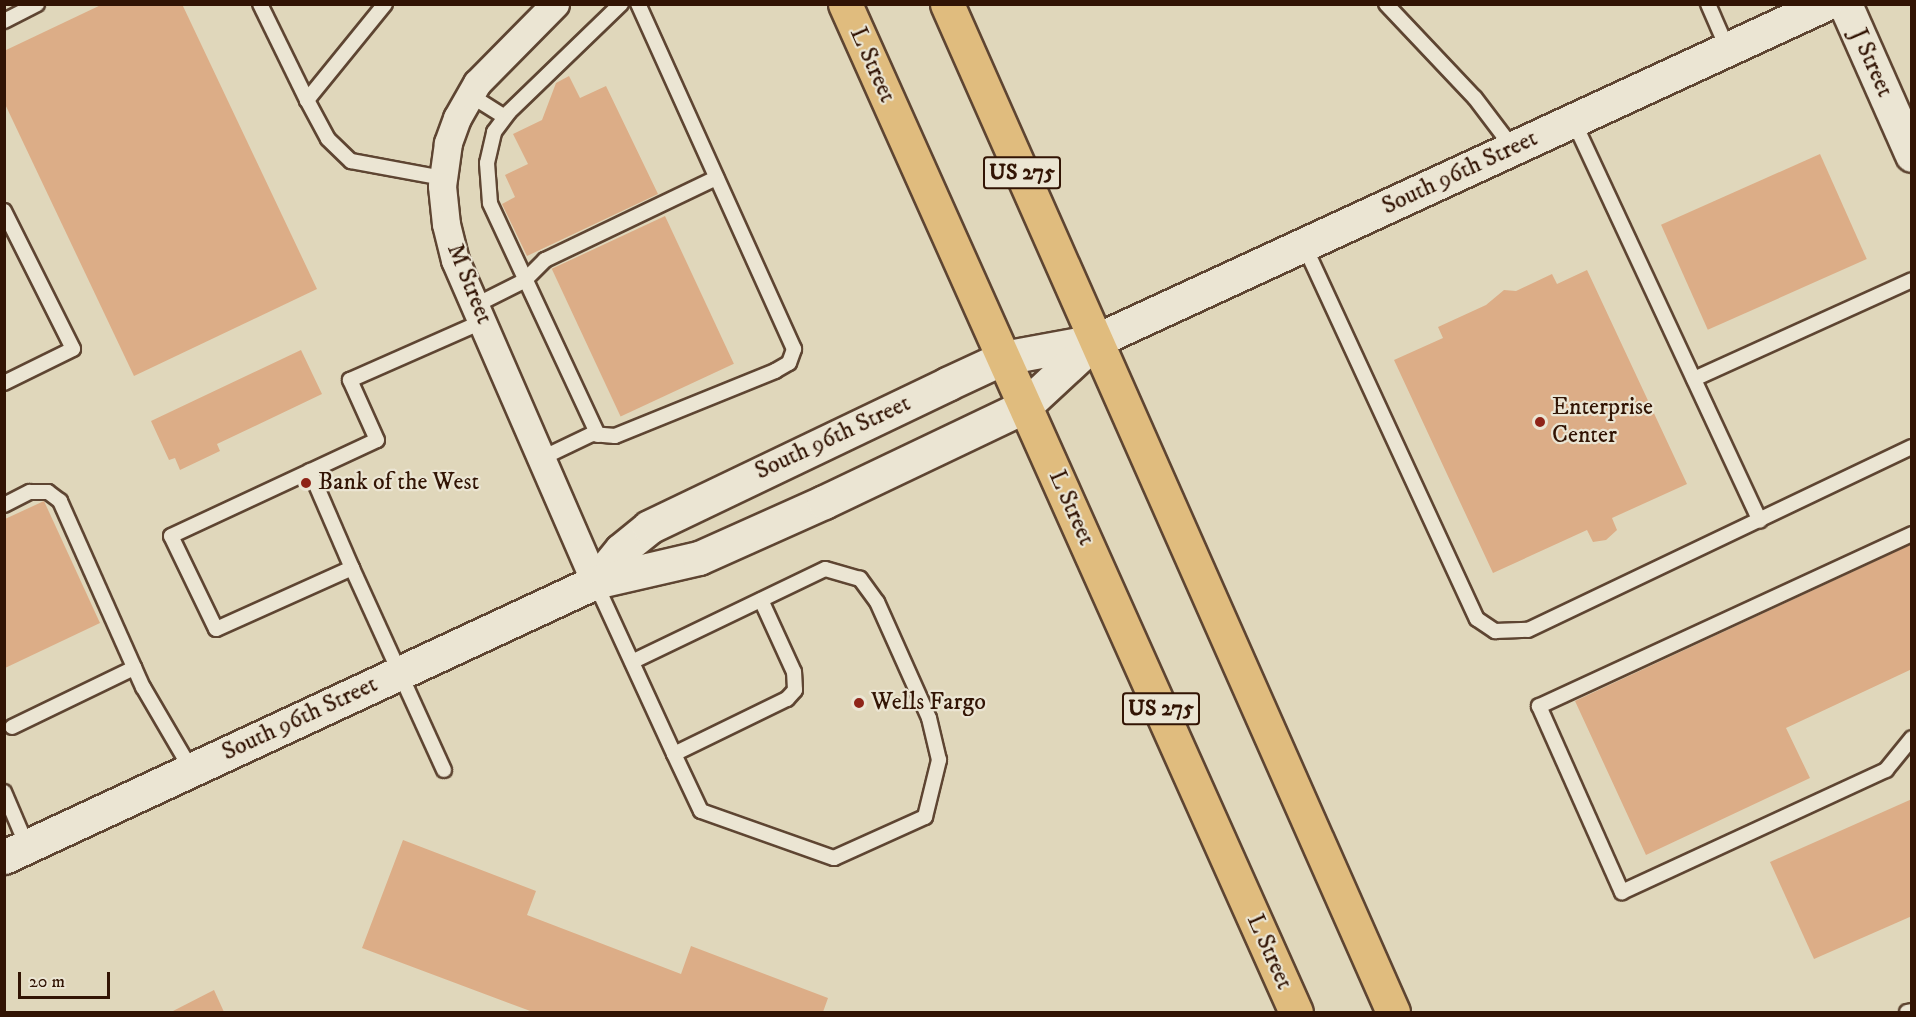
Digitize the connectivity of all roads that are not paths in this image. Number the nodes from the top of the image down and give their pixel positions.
1 (37, 4) edge
2 (260, 4) edge
3 (385, 4) edge
4 (555, 4) edge
5 (621, 4) edge
6 (638, 4) edge
7 (845, 4) edge
8 (947, 4) edge
9 (1386, 4) edge
10 (1707, 4) edge
11 (1825, 4) edge
12 (1845, 4) edge
13 (4, 21) edge
14 (1728, 50) junction
15 (470, 95) junction
16 (307, 100) junction
17 (505, 117) junction
18 (1573, 120) junction
19 (1513, 148) junction
20 (1911, 155) edge
21 (443, 178) junction
22 (716, 178) junction
23 (4, 211) edge
24 (1304, 245) junction
25 (1911, 280) edge
26 (524, 281) junction
27 (480, 313) junction
28 (1095, 341) junction
29 (1003, 358) junction
30 (1694, 379) junction
31 (4, 383) edge
32 (1025, 406) junction
33 (597, 435) junction
34 (1911, 447) edge
35 (542, 458) junction
36 (310, 471) junction
37 (4, 505) edge
38 (1760, 521) junction
39 (1911, 534) edge
40 (352, 568) junction
41 (595, 582) junction
42 (761, 600) junction
43 (632, 662) junction
44 (134, 668) junction
45 (399, 672) junction
46 (12, 727) dead end
47 (1911, 738) edge
48 (674, 754) junction
49 (191, 769) junction
50 (444, 770) dead end
51 (4, 792) edge
52 (16, 852) edge
53 (1911, 1011) edge
54 (1296, 1012) edge
55 (1393, 1012) edge
56 (1907, 1012) edge

1 - 13 lane
2 - 16 lane
3 - 16 lane
4 - 15 street, M Street
5 - 17 lane
6 - 22 lane
7 - 29 main road, L Street / US 275
8 - 28 main road, US 275
9 - 19 lane
10 - 14 lane
11 - 14 main road, South 96th Street
12 - 20 main road, J Street
14 - 18 main road, South 96th Street
15 - 17 lane
15 - 21 street, M Street
16 - 21 lane
17 - 26 lane
18 - 19 main road, South 96th Street
18 - 30 lane
19 - 24 main road, South 96th Street
21 - 27 street, M Street
22 - 26 lane
22 - 33 lane
23 - 31 lane
24 - 28 main road, South 96th Street
24 - 38 lane
25 - 30 lane
26 - 27 lane
26 - 33 lane
27 - 35 street, M Street
27 - 36 lane
28 - 29 main road, South 96th Street
28 - 32 main road, South 96th Street
28 - 55 main road, US 275
29 - 32 main road, L Street / US 275
29 - 41 main road, South 96th Street
30 - 38 lane
32 - 41 main road, South 96th Street
32 - 54 main road, L Street / US 275
33 - 35 lane
34 - 38 lane
35 - 41 street, M Street
36 - 40 lane
36 - 40 lane
37 - 44 lane
39 - 47 lane
40 - 45 lane
41 - 43 lane
41 - 45 main road, South 96th Street
42 - 43 lane
42 - 48 lane
42 - 48 lane
43 - 48 lane
44 - 46 lane
44 - 49 lane
45 - 49 main road, South 96th Street
45 - 50 lane
49 - 52 main road, South 96th Street
51 - 52 lane
53 - 56 lane

